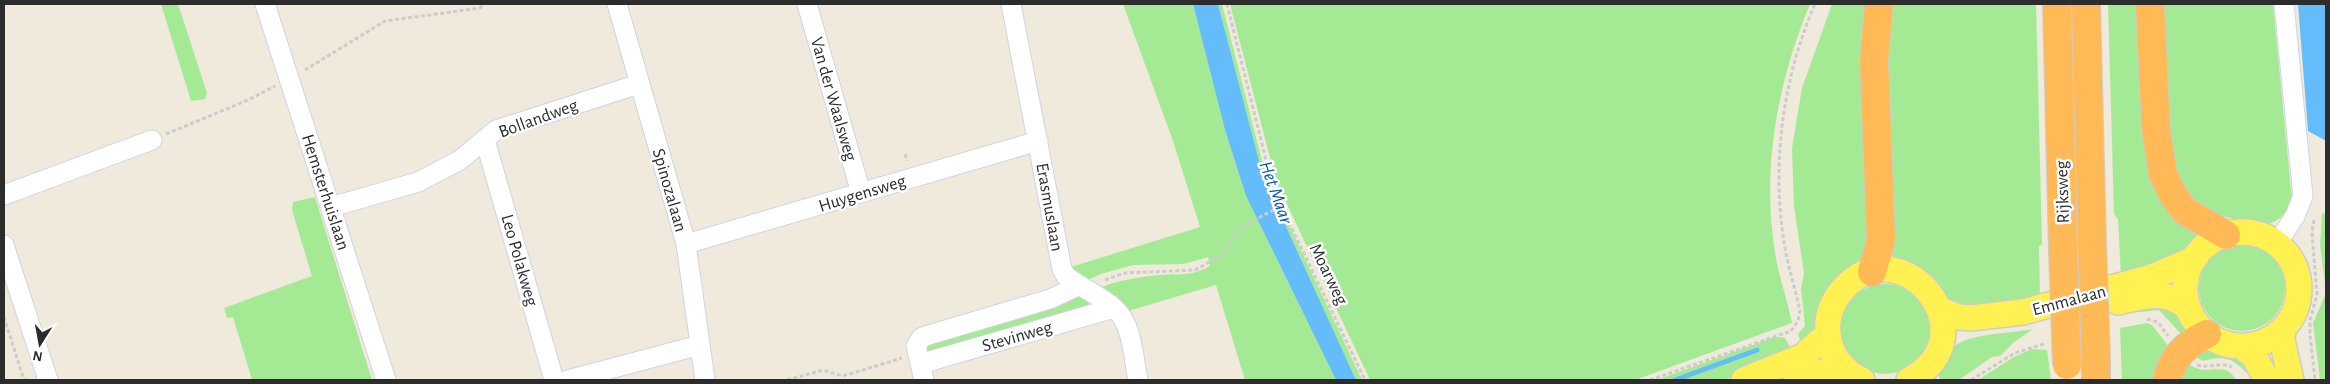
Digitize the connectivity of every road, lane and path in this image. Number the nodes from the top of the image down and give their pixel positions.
1 (265, 4) edge
2 (483, 4) edge
3 (616, 4) edge
4 (807, 4) edge
5 (1011, 4) edge
6 (1226, 4) edge
7 (1815, 4) edge
8 (1880, 4) edge
9 (2056, 4) edge
10 (2086, 4) edge
11 (2150, 4) edge
12 (2284, 4) edge
13 (288, 79) junction
14 (639, 84) junction
15 (152, 140) joint
16 (485, 140) junction
17 (1038, 142) junction
18 (861, 193) junction
19 (4, 195) edge
20 (331, 206) junction
21 (1281, 206) junction
22 (2315, 216) dead end
23 (2226, 235) junction
24 (686, 244) junction
25 (2277, 244) junction
26 (4, 245) edge
27 (2194, 260) junction
28 (1872, 272) junction
29 (1078, 286) junction
30 (1114, 308) junction
31 (2189, 309) junction
32 (1940, 310) junction
33 (4, 317) edge
34 (2283, 330) junction
35 (1828, 334) junction
36 (2207, 334) junction
37 (1941, 343) junction
38 (700, 345) junction
39 (2240, 346) junction
40 (920, 366) edge
41 (1842, 366) junction
42 (2096, 369) edge
43 (1931, 372) edge
44 (2068, 372) edge
45 (31, 380) edge
46 (48, 380) edge
47 (386, 380) edge
48 (554, 380) edge
49 (568, 380) edge
50 (705, 380) edge
51 (788, 380) edge
52 (1138, 380) edge
53 (1365, 380) edge
54 (1650, 380) edge
55 (1744, 380) edge
56 (1796, 380) edge
57 (1862, 380) edge
58 (1909, 380) edge
59 (2167, 380) edge
60 (2267, 380) edge
61 (2291, 380) edge
62 (2315, 380) edge

1 - 13 street, Hemsterhuislaan
2 - 13 path
3 - 14 street, Spinozalaan
4 - 18 street, Van der Waalsweg
5 - 17 street, Erasmuslaan
6 - 21 path, Moarweg
7 - 54 path
8 - 28 highway
9 - 44 highway, Rijksweg, bridge
10 - 42 highway, Rijksweg, bridge
11 - 23 highway
12 - 25 street
13 - 15 path
13 - 20 street, Hemsterhuislaan
14 - 16 street, Bollandweg
14 - 24 street, Spinozalaan
15 - 19 street
16 - 20 street, Bollandweg
16 - 48 street, Leo Polakweg
17 - 18 street, Huygensweg
17 - 29 street, Erasmuslaan
18 - 24 street, Huygensweg
20 - 47 street, Hemsterhuislaan
21 - 29 path
21 - 53 path, Moarweg
22 - 62 path
23 - 25 main road
23 - 27 main road
24 - 38 street, Spinozalaan
25 - 34 main road
26 - 46 street
27 - 31 main road
27 - 32 main road, Emmalaan
28 - 32 main road
28 - 35 main road
29 - 30 street, Erasmuslaan
29 - 40 street, Stevinweg
30 - 40 street, Stevinweg
30 - 52 street, Erasmuslaan
31 - 36 main road
31 - 37 main road, Emmalaan
32 - 37 main road
33 - 45 path
34 - 39 main road
34 - 61 main road
35 - 41 main road
35 - 55 main road
36 - 39 main road
36 - 59 highway
37 - 43 main road
38 - 49 street
38 - 50 street, Spinozalaan
39 - 60 main road
40 - 51 path
41 - 56 main road
41 - 57 main road
43 - 58 main road

